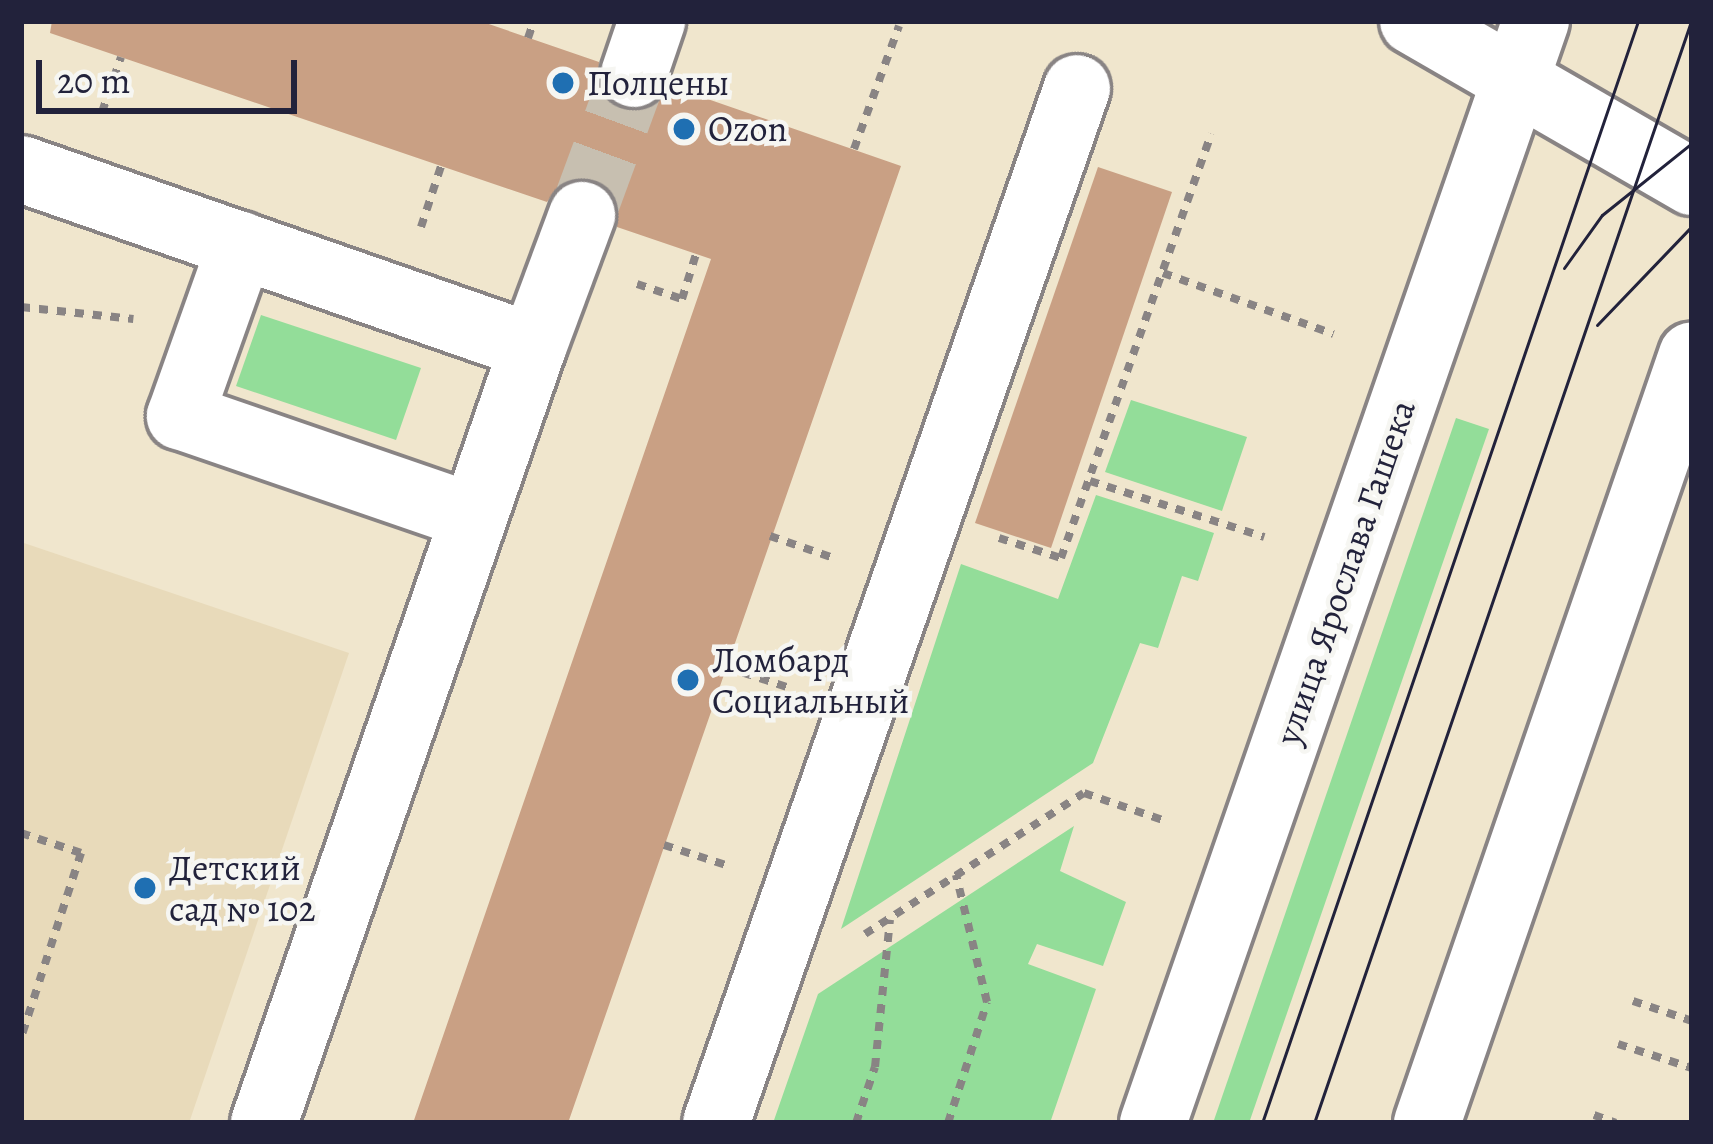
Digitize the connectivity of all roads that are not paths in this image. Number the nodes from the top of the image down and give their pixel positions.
1 (1413, 21) edge
2 (1526, 51) edge
3 (1077, 88) dead end
4 (21, 169) edge
5 (1692, 182) edge
6 (582, 215) tunnel mouth
7 (241, 245) junction
8 (533, 347) junction
9 (1692, 355) edge
10 (473, 518) junction
11 (264, 1123) edge
12 (716, 1123) edge
13 (1153, 1123) edge
14 (1427, 1123) edge

1 - 2 street
2 - 5 street
2 - 13 street, улица Ярослава Гашека
3 - 12 street
4 - 7 street
6 - 8 street
7 - 8 street
7 - 10 street
8 - 10 street
9 - 14 street
10 - 11 street

